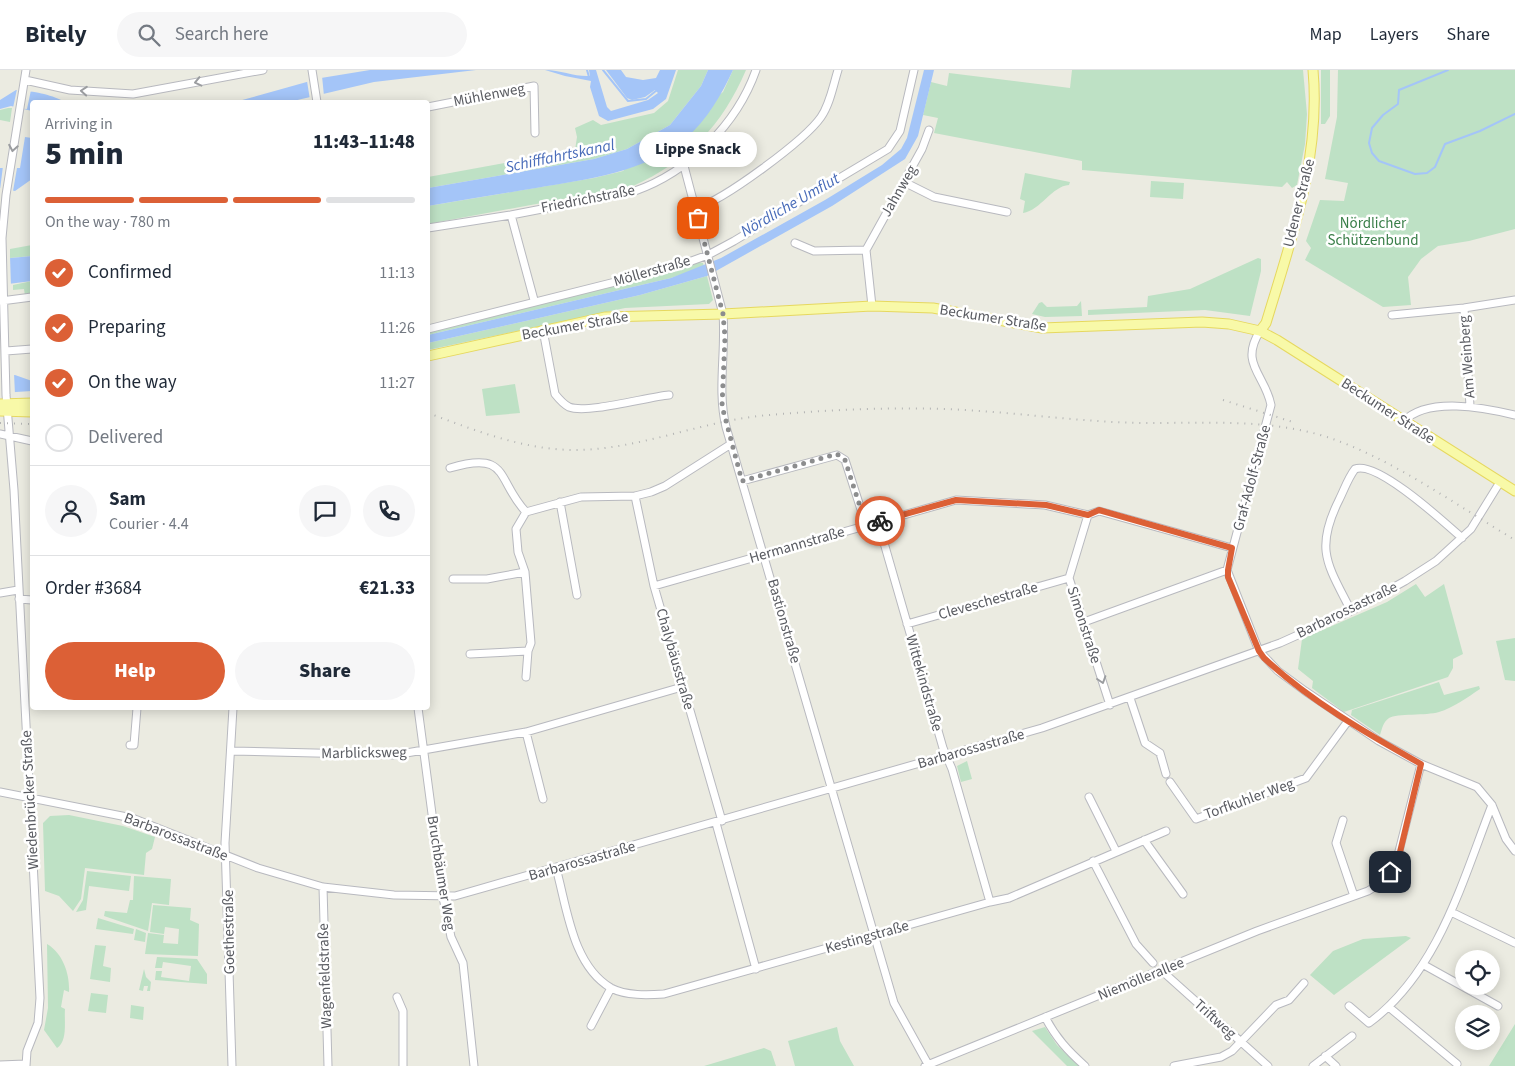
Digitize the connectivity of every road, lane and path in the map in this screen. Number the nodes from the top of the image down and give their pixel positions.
1 (26, 70) edge
2 (263, 70) edge
3 (312, 70) edge
4 (756, 70) edge
5 (838, 70) edge
6 (914, 70) edge
7 (1313, 70) edge
8 (25, 80) junction
9 (317, 100) edge
10 (430, 108) edge
11 (929, 130) dead end
12 (535, 133) dead end
13 (684, 166) junction
14 (904, 182) junction
15 (696, 208) junction
16 (1007, 212) dead end
17 (511, 215) junction
18 (430, 228) edge
19 (795, 243) dead end
20 (866, 250) junction
21 (708, 257) junction
22 (30, 297) edge
23 (534, 300) junction
24 (1515, 300) edge
25 (2, 301) edge
26 (872, 306) junction
27 (1464, 308) junction
28 (723, 314) junction
29 (1392, 315) dead end
30 (430, 328) edge
31 (543, 330) junction
32 (1260, 331) junction
33 (30, 349) edge
34 (6, 351) junction
35 (430, 356) edge
36 (669, 395) dead end
37 (30, 403) edge
38 (4, 405) edge
39 (1470, 406) junction
40 (30, 412) edge
41 (1515, 415) edge
42 (1403, 422) junction
43 (0, 434) edge
44 (10, 435) junction
45 (30, 440) edge
46 (731, 444) junction
47 (450, 468) dead end
48 (742, 481) junction
49 (1500, 482) junction
50 (1515, 491) edge
51 (635, 496) junction
52 (560, 502) junction
53 (526, 512) junction
54 (1088, 515) junction
55 (878, 522) junction
56 (866, 525) junction
57 (1462, 538) junction
58 (1232, 548) junction
59 (765, 555) junction
60 (1228, 570) junction
61 (525, 572) junction
62 (1069, 578) junction
63 (454, 579) dead end
64 (654, 586) junction
65 (18, 590) junction
66 (0, 594) edge
67 (577, 595) dead end
68 (19, 599) junction
69 (30, 600) edge
70 (1351, 611) junction
71 (1084, 622) junction
72 (907, 624) junction
73 (528, 651) junction
74 (1259, 651) junction
75 (470, 654) dead end
76 (526, 677) dead end
77 (682, 688) junction
78 (1130, 698) junction
79 (1110, 705) junction
80 (137, 710) edge
81 (233, 710) edge
82 (418, 710) edge
83 (1348, 720) junction
84 (526, 732) junction
85 (130, 745) dead end
86 (423, 750) junction
87 (231, 751) junction
88 (947, 757) junction
89 (1421, 764) junction
90 (1166, 774) dead end
91 (1170, 782) dead end
92 (833, 789) junction
93 (0, 792) edge
94 (29, 797) junction
95 (1089, 797) dead end
96 (543, 799) dead end
97 (1492, 805) junction
98 (1343, 820) dead end
99 (719, 822) junction
100 (1166, 832) dead end
101 (1144, 840) junction
102 (1116, 851) junction
103 (1515, 851) edge
104 (226, 856) junction
105 (1093, 861) junction
106 (556, 868) junction
107 (323, 886) junction
108 (1183, 894) dead end
109 (1354, 896) junction
110 (443, 897) junction
111 (990, 902) junction
112 (1451, 912) junction
113 (873, 936) junction
114 (1515, 943) edge
115 (1153, 963) dead end
116 (1424, 965) junction
117 (756, 969) junction
118 (1162, 971) junction
119 (1304, 983) dead end
120 (611, 988) junction
121 (397, 997) dead end
122 (1496, 1005) edge
123 (1349, 1006) dead end
124 (1390, 1008) junction
125 (1045, 1017) junction
126 (591, 1026) dead end
127 (1352, 1036) dead end
128 (1241, 1042) junction
129 (1325, 1056) junction
130 (1457, 1064) dead end
131 (0, 1065) edge
132 (25, 1065) edge
133 (232, 1066) edge
134 (328, 1066) edge
135 (403, 1066) edge
136 (474, 1066) edge
137 (927, 1066) edge
138 (1085, 1066) edge
139 (1174, 1066) edge
140 (1268, 1066) edge
141 (1313, 1066) edge
142 (1336, 1066) edge

1 - 8 street, Wiedenbrücker Straße
2 -> 8 street
3 - 9 street
4 - 13 street, Friedrichstraße
5 - 15 street
6 - 21 street, Möllerstraße
7 - 32 main road, Udener Straße
8 -> 25 street, Wiedenbrücker Straße
10 - 12 street, Mühlenweg
11 - 14 street, Jahnweg
13 - 15 street, Bastionstraße
13 - 17 street, Friedrichstraße
14 - 16 street
14 - 20 street, Jahnweg
15 - 21 street, Bastionstraße
17 - 18 street, Friedrichstraße
17 - 23 street
19 - 20 street
20 - 26 street
21 - 23 street, Möllerstraße
21 - 28 street, Bastionstraße
22 - 25 street
23 - 30 street, Möllerstraße
24 - 27 street, Am Weinberg
25 - 34 street, Wiedenbrücker Straße
26 - 28 main road, Beckumer Straße
26 - 32 main road, Beckumer Straße
27 - 29 street, Am Weinberg
27 - 39 street, Am Weinberg
28 - 31 main road, Beckumer Straße
28 - 46 street, Bastionstraße
31 - 35 main road, Beckumer Straße
31 - 36 street
32 - 42 main road, Beckumer Straße
32 - 58 street, Graf-Adolf-Straße
33 - 34 street
34 - 38 street, Wiedenbrücker Straße
37 - 38 main road
38 - 40 main road
38 - 44 street, Wiedenbrücker Straße
39 - 41 street
39 - 42 street
42 - 49 main road, Beckumer Straße
43 - 44 street
44 - 45 street
44 - 65 street, Wiedenbrücker Straße
46 - 48 street, Bastionstraße
46 - 51 street
47 - 53 street
48 - 56 street
48 - 59 street, Bastionstraße
49 - 50 main road, Beckumer Straße
49 - 57 street, Barbarossastraße
51 - 52 street
51 - 64 street, Chalybäusstraße
52 - 53 street
52 - 67 street
53 - 61 street
54 - 55 street, Hermannstraße
54 - 58 street, Hermannstraße
54 - 62 street, Simonstraße
55 - 56 street, Hermannstraße
55 - 72 street, Wittekindstraße
56 - 59 street, Hermannstraße
57 - 70 street, Barbarossastraße
57 - 70 street
58 - 60 street, Graf-Adolf-Straße
59 - 64 street, Hermannstraße
59 - 92 street, Bastionstraße
60 - 71 street
60 - 74 street
61 - 63 street
61 - 73 street
62 - 71 street, Simonstraße
62 - 72 street, Cleveschestraße
64 - 77 street, Chalybäusstraße
65 - 66 street
65 - 68 street, Wiedenbrücker Straße
68 - 69 street
68 - 94 street, Wiedenbrücker Straße
70 - 74 street, Barbarossastraße
71 -> 79 street, Simonstraße
72 - 88 street, Wittekindstraße
73 - 75 street
73 - 76 street
74 - 78 street, Barbarossastraße
74 - 83 street
77 - 84 street, Marblicksweg
77 - 99 street, Chalybäusstraße
78 - 79 street, Barbarossastraße
78 - 90 street
79 - 88 street, Barbarossastraße
80 - 85 street
81 - 87 street, Goethestraße
82 - 86 street, Bruchbäumer Weg
83 - 89 street
83 - 91 street, Torfkuhler Weg
84 - 86 street, Marblicksweg
84 - 96 street
86 - 87 street, Marblicksweg
86 - 110 street, Bruchbäumer Weg
87 - 104 street, Goethestraße
88 - 92 street, Barbarossastraße
88 - 111 street, Wittekindstraße
89 - 97 street
89 - 109 street, Niemöllerallee
92 - 99 street, Barbarossastraße
92 - 113 street, Bastionstraße
93 - 94 street, Barbarossastraße
94 - 104 street, Barbarossastraße
94 - 132 street, Wiedenbrücker Straße
95 - 102 street
97 - 103 street
97 - 112 street
98 - 109 street
99 - 106 street, Barbarossastraße
99 - 117 street, Chalybäusstraße
100 - 101 street, Kestingstraße
101 - 102 street, Kestingstraße
101 - 108 street
102 - 105 street, Kestingstraße
104 - 107 street, Barbarossastraße
104 - 133 street, Goethestraße
105 - 111 street, Kestingstraße
105 - 115 street
106 - 110 street, Barbarossastraße
106 - 120 street, Kestingstraße
107 - 110 street, Barbarossastraße
107 - 134 street, Wagenfeldstraße
109 - 118 street, Niemöllerallee
110 - 136 street, Bruchbäumer Weg
111 - 113 street, Kestingstraße
112 - 114 street
112 - 116 street
113 - 117 street, Kestingstraße
113 - 137 street, Bastionstraße
116 - 122 street
116 - 124 street
117 - 120 street, Kestingstraße
118 - 125 street, Niemöllerallee
118 - 128 street, Triftweg
119 - 128 street
120 - 126 street
121 - 135 street
123 - 124 street
124 - 130 street
125 - 137 street, Niemöllerallee
125 - 138 street
127 - 129 street
128 - 139 street
128 - 140 street, Triftweg
129 - 141 street
129 - 142 street
131 - 132 street

